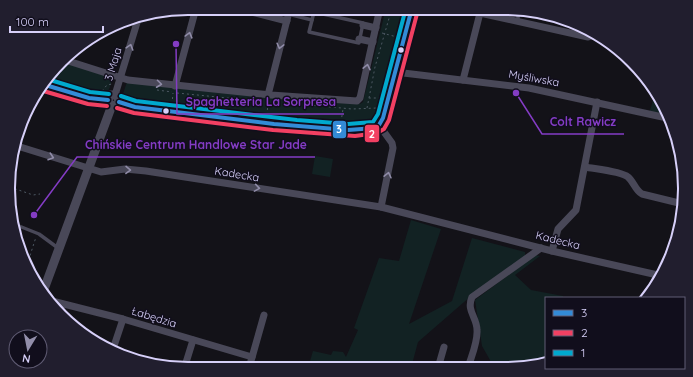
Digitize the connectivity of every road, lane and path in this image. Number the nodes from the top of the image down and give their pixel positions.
1 (194, 15) edge
2 (288, 15) edge
3 (292, 15) edge
4 (313, 15) edge
5 (327, 15) edge
6 (378, 15) edge
7 (390, 15) edge
8 (410, 15) edge
9 (480, 15) edge
10 (496, 15) edge
11 (518, 15) edge
12 (312, 20) junction
13 (518, 21) junction
14 (137, 23) edge
15 (363, 25) junction
16 (375, 31) junction
17 (580, 32) edge
18 (385, 34) junction
19 (397, 37) dead end
20 (360, 39) junction
21 (373, 42) junction
22 (70, 62) edge
23 (395, 72) junction
24 (121, 78) junction
25 (463, 80) junction
26 (113, 84) dead end
27 (49, 86) edge
28 (174, 89) junction
29 (153, 90) dead end
30 (383, 93) dead end
31 (100, 94) dead end
32 (268, 98) junction
33 (369, 98) junction
34 (113, 100) junction
35 (252, 100) dead end
36 (597, 102) junction
37 (298, 104) dead end
38 (379, 106) dead end
39 (367, 109) junction
40 (171, 111) junction
41 (662, 117) edge
42 (266, 119) dead end
43 (379, 125) junction
44 (20, 147) edge
45 (585, 167) junction
46 (90, 169) junction
47 (15, 189) edge
48 (40, 194) dead end
49 (678, 203) edge
50 (380, 207) junction
51 (19, 226) edge
52 (39, 234) junction
53 (59, 248) junction
54 (541, 248) junction
55 (552, 250) junction
56 (29, 257) edge
57 (655, 274) edge
58 (45, 286) edge
59 (58, 302) edge
60 (264, 315) dead end
61 (123, 319) junction
62 (193, 340) junction
63 (114, 345) edge
64 (444, 347) dead end
65 (252, 357) junction
66 (186, 362) edge
67 (251, 362) edge
68 (440, 362) edge
69 (470, 362) edge

28 -> 1 street
2 -> 32 street
3 - 12 lane
4 - 12 lane
5 - 15 lane
6 - 16 street
7 - 18 path
8 - 23 street
9 - 25 street
10 - 13 street
11 - 13 lane
12 - 20 lane
13 - 17 street
24 -> 14 street, 3 Maja
15 - 16 street
15 - 20 lane
16 - 18 path
16 - 21 street
18 - 19 path
18 - 33 path
20 - 21 street
32 -> 21 street
22 - 24 street
23 - 25 street, Myśliwska
23 - 43 street
24 -> 28 street
24 - 34 street, 3 Maja
25 - 36 street, Myśliwska
26 - 31 path
27 - 34 street
28 - 29 path
28 - 32 street
28 - 35 path
28 - 40 path
30 - 33 path
32 - 42 path
33 - 39 path
34 - 40 street
34 - 46 street
36 - 41 street, Myśliwska
36 - 45 street
37 - 39 path
38 - 39 path
40 - 43 street
50 -> 43 street
44 -> 46 street, Kadecka
45 - 49 street
45 - 55 street
46 -> 50 street, Kadecka
46 - 53 street
47 - 48 path
50 - 54 street, Kadecka
51 - 52 lane
52 - 53 lane
52 - 56 path
53 - 58 street
54 - 55 street, Kadecka
54 - 69 street
55 - 57 street, Kadecka
59 - 61 street, Łabędzia
60 - 65 street
61 - 62 street, Łabędzia
61 - 63 street
62 - 65 street, Łabędzia
62 - 66 street
64 - 68 street
65 - 67 street

